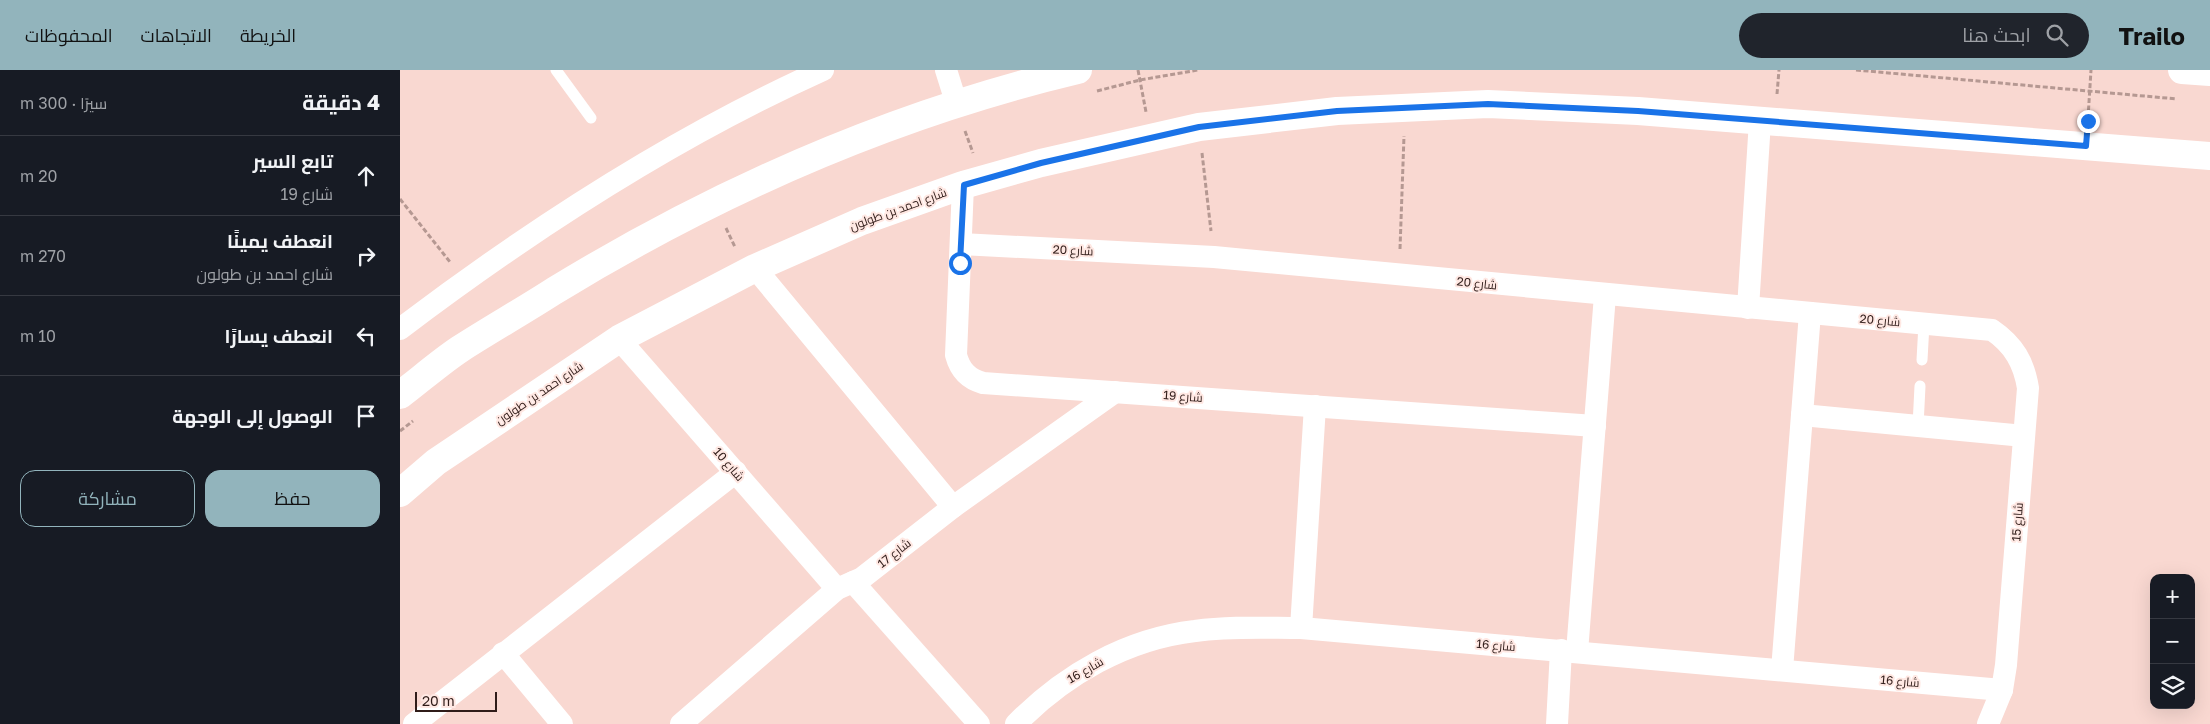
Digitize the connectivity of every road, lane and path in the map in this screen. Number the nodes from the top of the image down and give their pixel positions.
1 (556, 70) edge
2 (823, 70) edge
3 (946, 70) edge
4 (1138, 70) edge
5 (1198, 70) edge
6 (1856, 70) edge
7 (2091, 70) edge
8 (1140, 80) junction
9 (1086, 81) edge
10 (2090, 91) junction
11 (1768, 93) dead end
12 (1787, 94) dead end
13 (2182, 99) dead end
14 (957, 104) junction
15 (1154, 108) dead end
16 (1405, 108) junction
17 (1145, 110) junction
18 (1136, 112) dead end
19 (591, 118) dead end
20 (1760, 121) junction
21 (2097, 121) dead end
22 (1199, 127) junction
23 (1150, 137) junction
24 (2210, 156) edge
25 (964, 158) dead end
26 (964, 185) junction
27 (400, 199) edge
28 (714, 204) junction
29 (961, 244) junction
30 (1214, 257) junction
31 (751, 270) junction
32 (1399, 275) junction
33 (464, 280) junction
34 (1605, 295) junction
35 (1748, 308) junction
36 (1810, 313) junction
37 (1924, 324) junction
38 (400, 329) edge
39 (1992, 330) joint
40 (619, 339) junction
41 (1922, 360) dead end
42 (1920, 386) dead end
43 (1115, 392) junction
44 (400, 396) edge
45 (1315, 406) junction
46 (1802, 415) junction
47 (418, 416) dead end
48 (1595, 426) junction
49 (1918, 426) junction
50 (400, 431) edge
51 (2024, 436) junction
52 (736, 472) junction
53 (400, 493) edge
54 (953, 507) junction
55 (845, 586) junction
56 (1301, 628) junction
57 (1569, 651) junction
58 (503, 653) junction
59 (1782, 670) junction
60 (2002, 690) junction
61 (414, 724) edge
62 (562, 724) edge
63 (680, 724) edge
64 (979, 724) edge
65 (1016, 724) edge
66 (1557, 724) edge
67 (1988, 724) edge

1 - 19 lane
2 - 33 street
3 - 14 street
4 - 8 path
5 - 8 path
6 - 10 path
7 - 10 path
8 - 9 path
8 - 17 path
9 - 14 street
10 - 13 path
10 - 21 path
11 - 12 path
14 - 25 path
14 - 28 street
15 - 17 path
16 - 20 street, شارع احمد بن طولون
16 - 22 street, شارع احمد بن طولون
16 - 32 path
17 - 18 path
17 - 23 path
20 - 24 street, شارع احمد بن طولون
20 - 35 street
22 - 23 street, شارع احمد بن طولون
22 - 30 path
23 - 26 street, شارع احمد بن طولون
26 - 29 street, شارع 19
26 - 31 street, شارع احمد بن طولون
27 - 33 path
28 - 31 path
28 - 44 street
29 - 30 street, شارع 20
29 - 43 street, شارع 19
30 - 32 street, شارع 20
31 - 40 street, شارع احمد بن طولون
31 - 54 street
32 - 34 street, شارع 20
33 - 38 street
34 - 35 street, شارع 20
34 - 48 street
35 - 36 street, شارع 20
36 - 37 street, شارع 20
36 - 46 street
37 - 39 street, شارع 20
37 - 41 lane
39 - 51 street, شارع 15
40 - 52 street, شارع 10
40 - 53 street, شارع احمد بن طولون
42 - 49 lane
43 - 45 street, شارع 19
43 - 54 street, شارع 17
45 - 48 street, شارع 19
45 - 56 street
46 - 49 street
46 - 59 street
47 - 50 path
48 - 57 street
49 - 51 street
51 - 60 street, شارع 15
52 - 55 street, شارع 10
52 - 58 street
54 - 55 street, شارع 17
55 - 63 street, شارع 17
55 - 64 street, شارع 10
56 - 57 street, شارع 16
56 - 65 street, شارع 16
57 - 59 street, شارع 16
57 - 66 street
58 - 61 street
58 - 62 street
59 - 60 street, شارع 16
60 - 67 street, شارع 15

